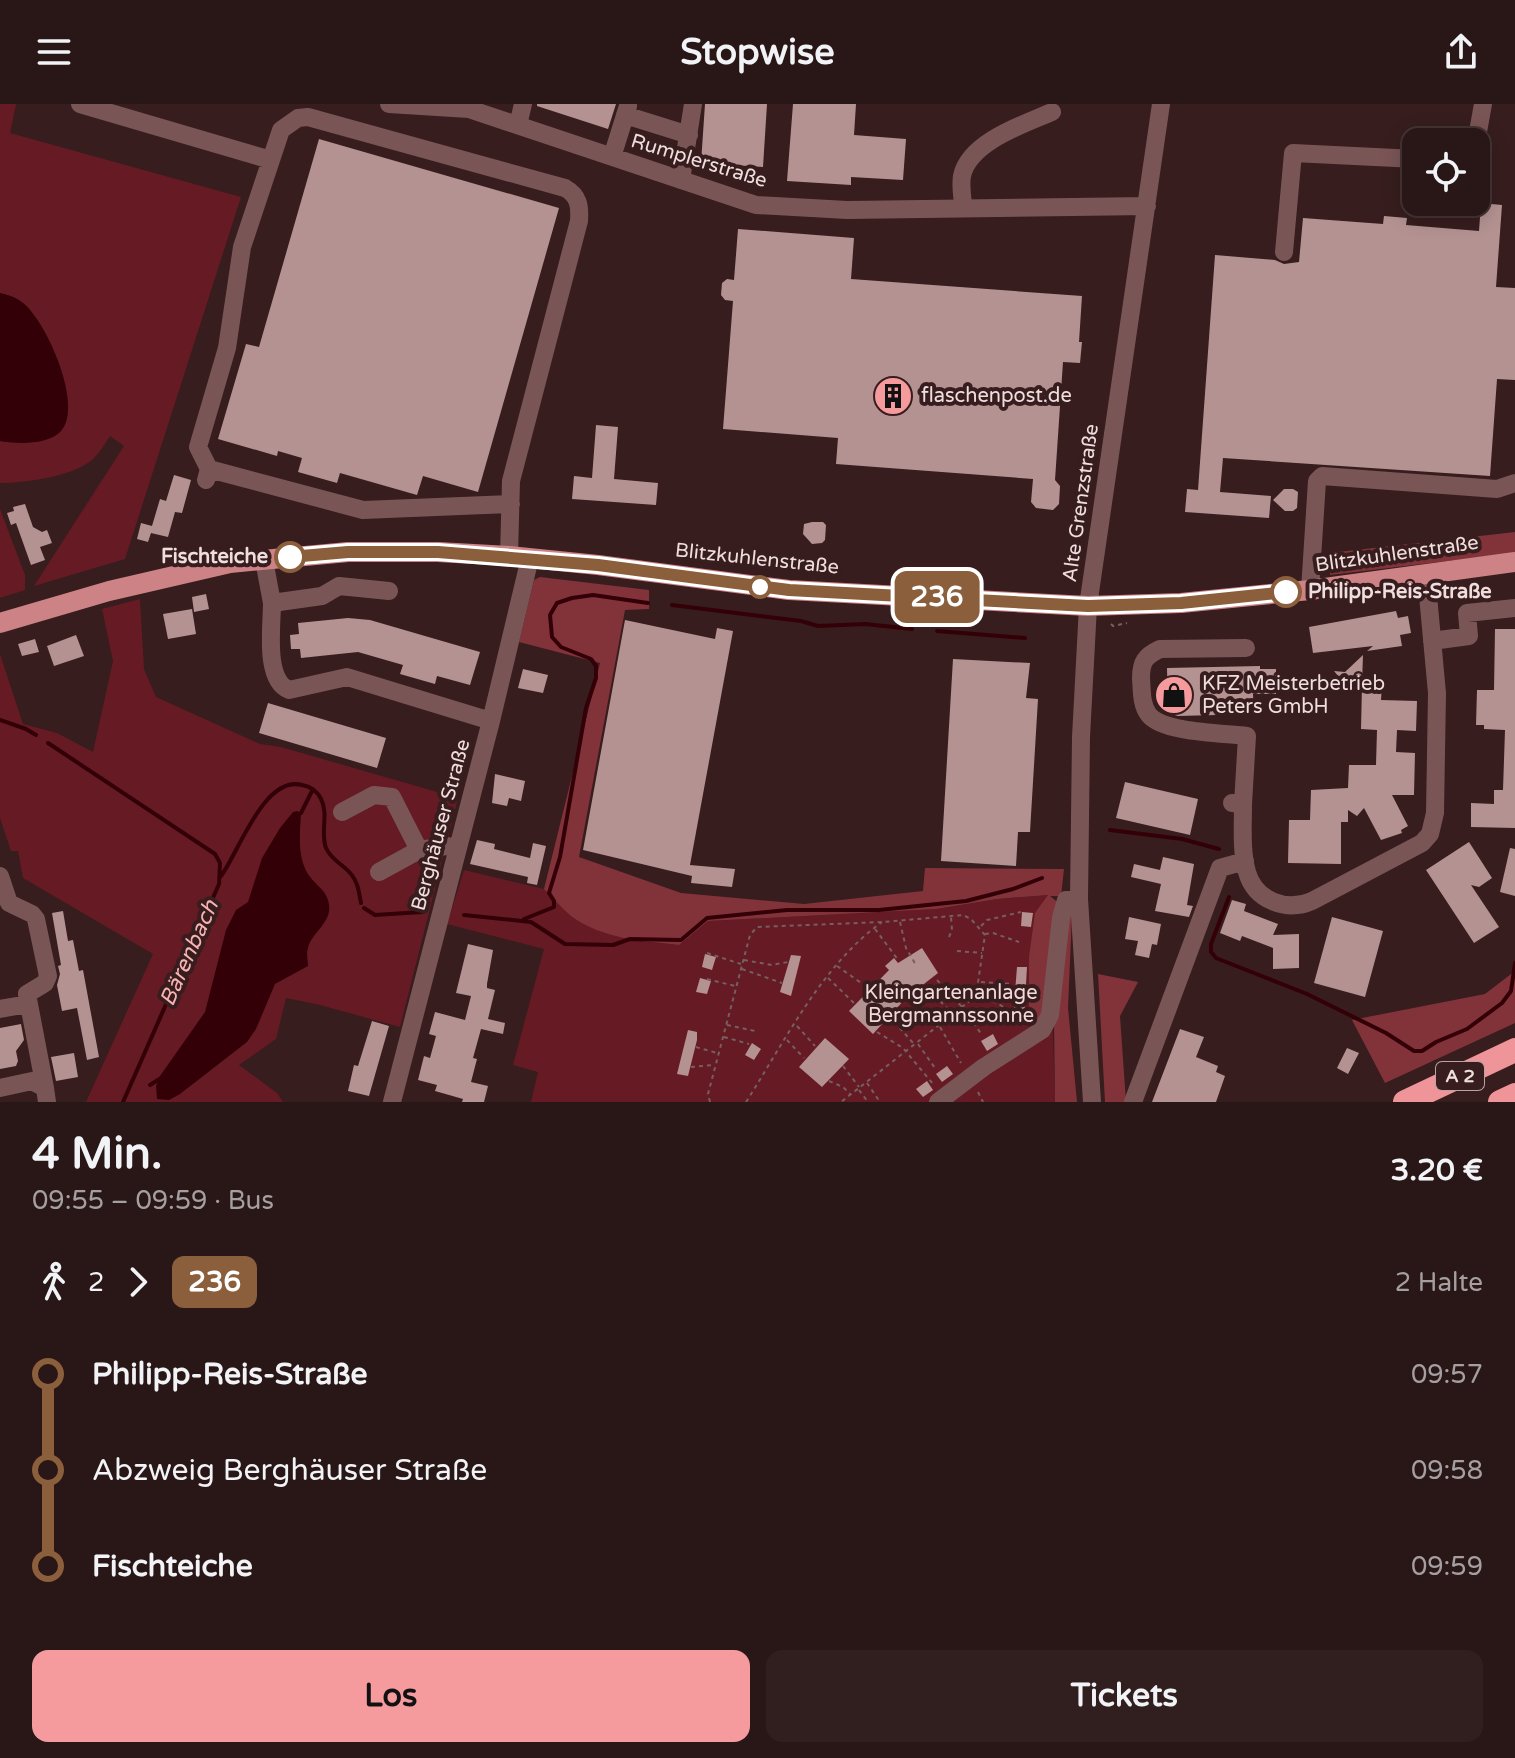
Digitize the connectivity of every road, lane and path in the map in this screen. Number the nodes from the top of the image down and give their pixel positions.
1 (80, 104) edge
2 (389, 104) edge
3 (523, 104) edge
4 (693, 104) edge
5 (1161, 104) edge
6 (1483, 104) edge
7 (465, 106) edge
8 (627, 110) edge
9 (1052, 112) dead end
10 (518, 125) junction
11 (1479, 128) edge
12 (689, 135) junction
13 (612, 157) junction
14 (1402, 158) edge
15 (271, 160) junction
16 (681, 180) junction
17 (1147, 206) junction
18 (963, 208) junction
19 (1284, 252) dead end
20 (1515, 483) edge
21 (511, 504) junction
22 (509, 556) junction
23 (530, 558) junction
24 (264, 560) junction
25 (1515, 562) edge
26 (1426, 574) junction
27 (1310, 590) junction
28 (389, 591) dead end
29 (272, 603) junction
30 (1088, 606) junction
31 (1515, 608) edge
32 (0, 623) edge
33 (1432, 641) junction
34 (1246, 648) dead end
35 (491, 721) junction
36 (342, 812) dead end
37 (458, 848) junction
38 (419, 850) junction
39 (1245, 861) junction
40 (379, 872) dead end
41 (0, 876) edge
42 (1079, 899) junction
43 (1021, 912) dead end
44 (951, 916) junction
45 (900, 920) junction
46 (883, 922) junction
47 (980, 927) junction
48 (874, 928) junction
49 (984, 934) junction
50 (949, 937) dead end
51 (1019, 942) dead end
52 (957, 951) dead end
53 (707, 953) dead end
54 (983, 953) junction
55 (743, 959) junction
56 (899, 961) dead end
57 (788, 962) dead end
58 (836, 965) junction
59 (916, 965) dead end
60 (741, 967) junction
61 (827, 977) junction
62 (707, 979) dead end
63 (937, 980) dead end
64 (980, 982) junction
65 (782, 983) dead end
66 (1011, 984) dead end
67 (736, 987) junction
68 (867, 987) dead end
69 (920, 989) dead end
70 (977, 994) junction
71 (854, 1003) dead end
72 (28, 1004) junction
73 (963, 1008) junction
74 (0, 1009) edge
75 (1012, 1011) dead end
76 (894, 1013) dead end
77 (954, 1015) junction
78 (726, 1025) junction
79 (796, 1025) junction
80 (755, 1031) dead end
81 (877, 1032) dead end
82 (982, 1035) dead end
83 (723, 1036) junction
84 (786, 1040) junction
85 (749, 1044) dead end
86 (916, 1044) junction
87 (815, 1046) dead end
88 (696, 1047) dead end
89 (1515, 1050) edge
90 (906, 1052) junction
91 (718, 1054) junction
92 (804, 1058) dead end
93 (715, 1065) junction
94 (843, 1066) dead end
95 (691, 1067) dead end
96 (935, 1068) dead end
97 (829, 1081) dead end
98 (866, 1082) junction
99 (0, 1088) edge
100 (859, 1088) junction
101 (936, 1094) edge
102 (46, 1095) edge
103 (850, 1095) junction
104 (1515, 1095) edge
105 (392, 1102) edge
106 (710, 1102) edge
107 (746, 1102) edge
108 (841, 1102) edge
109 (868, 1102) edge
110 (880, 1102) edge
111 (1092, 1102) edge
112 (1133, 1102) edge
113 (1405, 1102) edge
114 (1500, 1102) edge

1 - 15 street
2 - 7 street, Rumplerstraße
3 - 10 street
4 - 12 street
5 - 17 street, Alte Grenzstraße
6 - 11 street
7 - 10 street, Rumplerstraße
8 - 12 street
8 - 13 street
9 - 18 street
10 - 13 street, Rumplerstraße
12 - 16 street
13 - 16 street, Rumplerstraße
14 - 19 street
15 - 21 street
15 - 21 street
16 - 18 street, Rumplerstraße
17 - 18 street, Rumplerstraße
17 - 30 street, Alte Grenzstraße
20 - 27 street
21 - 22 street
22 - 23 main road, Blitzkuhlenstraße
22 - 24 main road, Blitzkuhlenstraße
23 - 30 main road, Blitzkuhlenstraße
23 - 35 street, Berghäuser Straße
24 - 29 street
24 - 32 main road, Blitzkuhlenstraße
25 - 26 main road, Blitzkuhlenstraße
26 - 27 main road, Blitzkuhlenstraße
26 - 33 street
27 - 30 main road, Blitzkuhlenstraße
28 - 29 street
29 - 35 street
30 - 42 street, Alte Grenzstraße
31 - 33 street
33 - 39 street
34 - 39 street
35 - 37 street, Berghäuser Straße
36 - 38 street
37 - 38 street
37 - 105 street, Berghäuser Straße
38 - 40 street
39 - 112 street
41 - 72 street
42 - 101 street
42 - 111 street, Alte Grenzstraße
43 - 47 path
44 - 45 path
44 - 47 path
44 - 50 path
45 - 46 path
45 - 59 path
46 - 48 path
46 - 55 path
47 - 49 path
48 - 56 path
48 - 58 path
49 - 51 path
49 - 54 path
52 - 54 path
53 - 60 path
54 - 64 path
55 - 57 path
55 - 60 path
58 - 61 path
58 - 68 path
60 - 65 path
60 - 67 path
61 - 71 path
61 - 79 path
62 - 67 path
63 - 73 path
64 - 66 path
64 - 70 path
67 - 78 path
69 - 77 path
70 - 73 path
70 - 75 path
72 - 74 street
72 - 102 street
73 - 77 path
73 - 82 path
76 - 86 path
77 - 86 path
78 - 80 path
78 - 83 path
79 - 84 path
79 - 87 path
81 - 90 path
83 - 85 path
83 - 91 path
84 - 92 path
84 - 107 path
86 - 90 path
86 - 96 path
88 - 91 path
89 - 113 highway, A 2
90 - 98 path
90 - 101 path
91 - 93 path
93 - 95 path
93 - 106 path
94 - 100 path
97 - 103 path
98 - 100 path
98 - 110 path
99 - 102 street
100 - 103 path
100 - 109 path
103 - 108 path
104 - 114 highway, A 2

